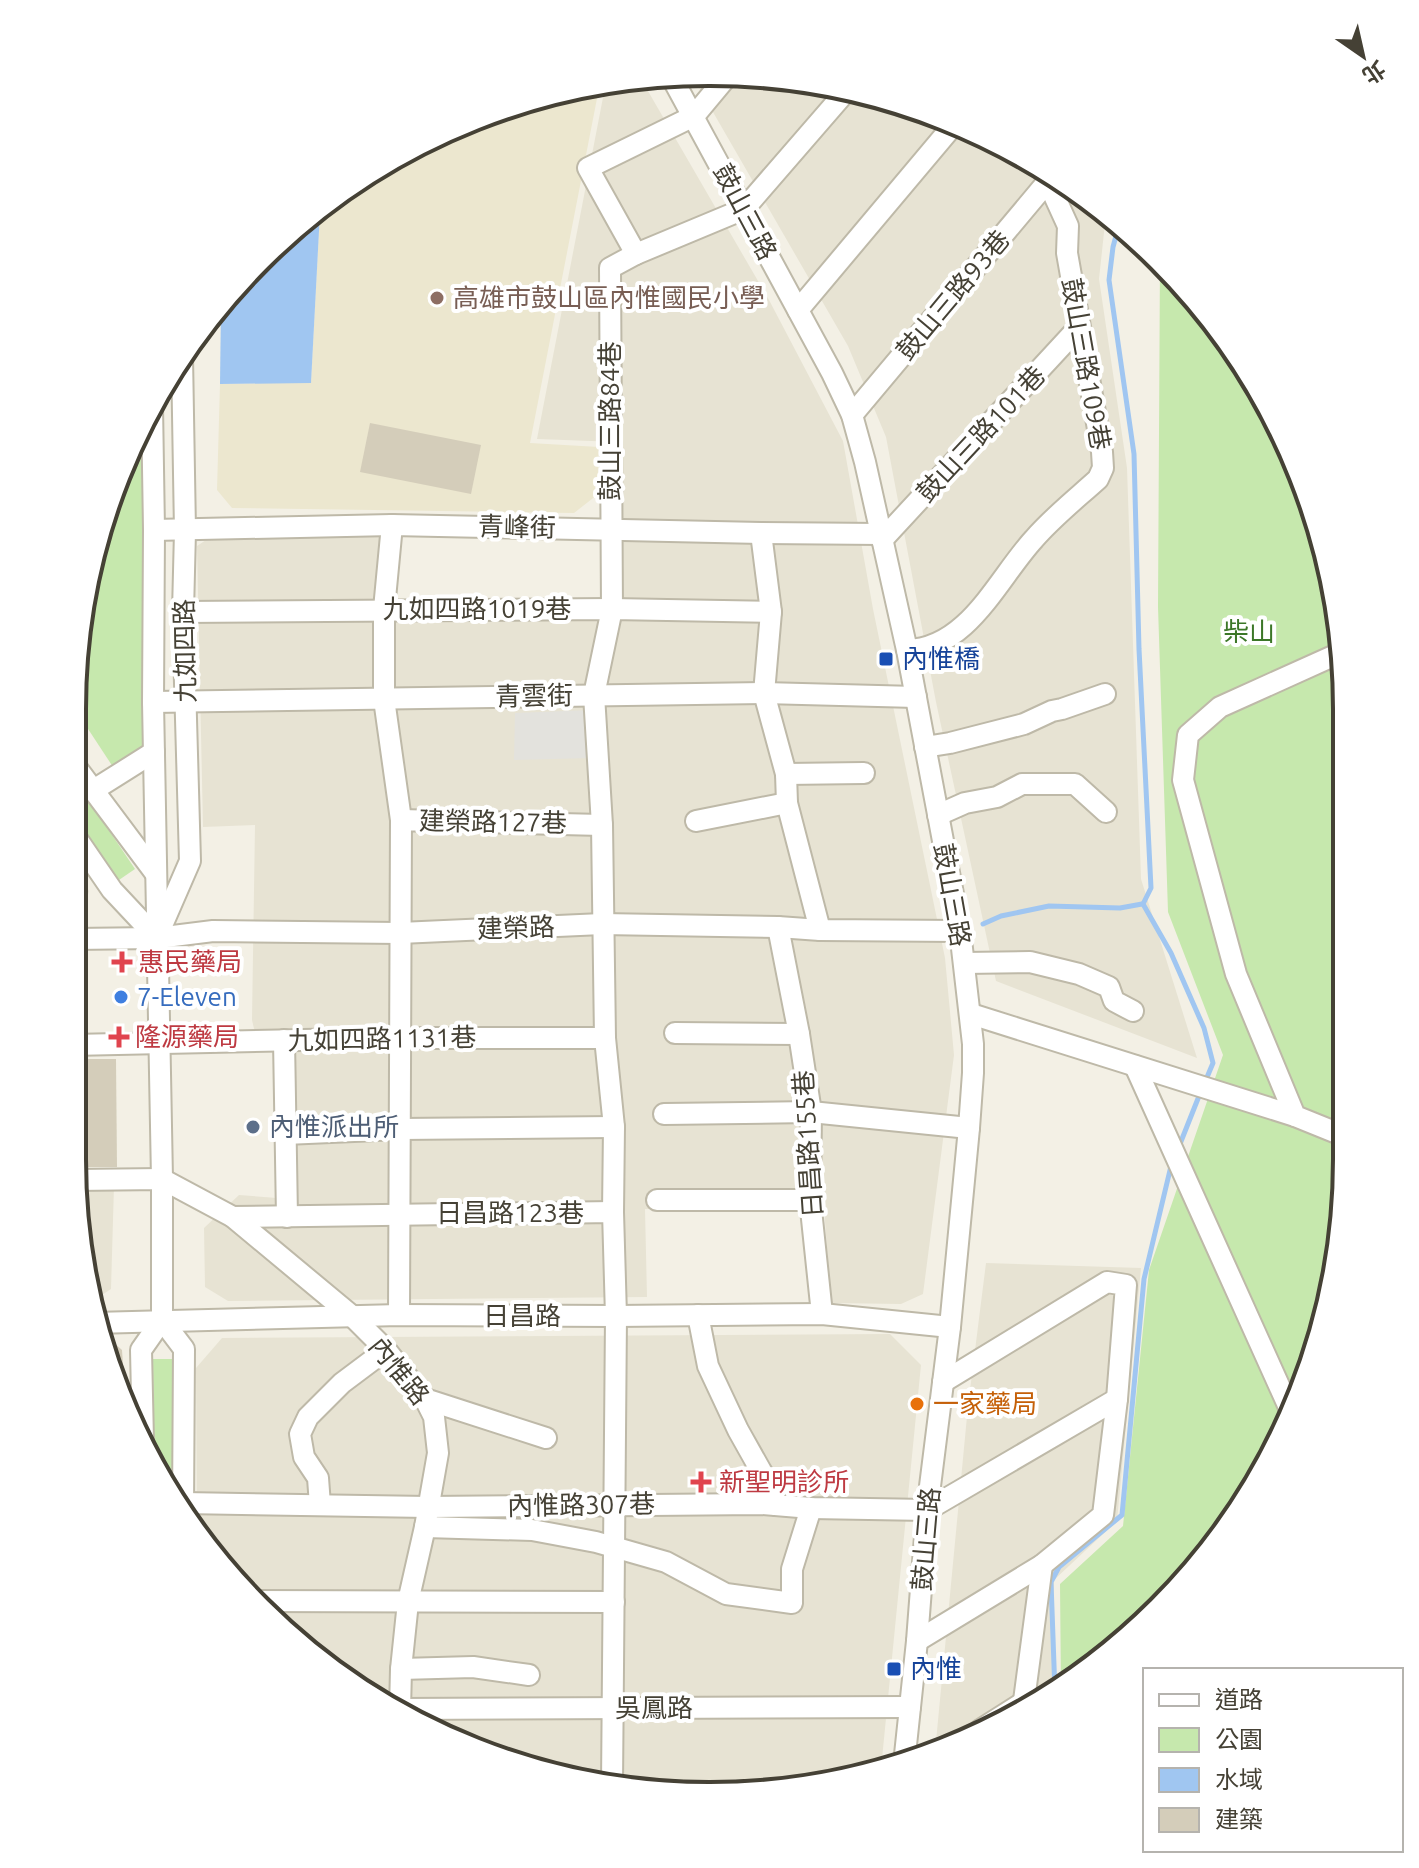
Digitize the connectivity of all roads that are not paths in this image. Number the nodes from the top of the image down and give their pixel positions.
1 (719, 86) edge
2 (677, 87) edge
3 (839, 100) edge
4 (694, 116) junction
5 (947, 133) edge
6 (1045, 185) edge
7 (1055, 191) edge
8 (744, 209) junction
9 (636, 254) junction
10 (798, 310) junction
11 (1079, 327) junction
12 (182, 377) edge
13 (852, 415) junction
14 (152, 430) edge
15 (392, 525) junction
16 (610, 529) junction
17 (154, 530) junction
18 (185, 531) junction
19 (761, 533) junction
20 (882, 537) junction
21 (384, 609) junction
22 (612, 609) junction
23 (183, 612) junction
24 (771, 612) junction
25 (907, 650) junction
26 (1331, 657) edge
27 (764, 693) junction
28 (1105, 694) dead end
29 (594, 695) junction
30 (916, 697) junction
31 (384, 699) junction
32 (153, 702) junction
33 (186, 702) junction
34 (925, 747) junction
35 (154, 752) junction
36 (864, 773) dead end
37 (786, 774) junction
38 (86, 782) edge
39 (92, 791) junction
40 (787, 803) junction
41 (1106, 812) dead end
42 (938, 815) junction
43 (401, 820) junction
44 (696, 821) dead end
45 (602, 825) junction
46 (86, 852) edge
47 (156, 874) junction
48 (602, 924) junction
49 (778, 927) junction
50 (820, 930) junction
51 (960, 931) junction
52 (400, 933) junction
53 (157, 938) junction
54 (86, 939) edge
55 (964, 963) junction
56 (1133, 1011) dead end
57 (971, 1014) junction
58 (675, 1033) dead end
59 (799, 1034) junction
60 (400, 1038) junction
61 (605, 1038) junction
62 (284, 1040) junction
63 (159, 1043) junction
64 (86, 1045) edge
65 (1135, 1066) junction
66 (811, 1112) junction
67 (664, 1114) dead end
68 (1295, 1116) junction
69 (614, 1127) junction
70 (969, 1128) junction
71 (400, 1129) junction
72 (1333, 1131) edge
73 (285, 1134) junction
74 (162, 1179) junction
75 (87, 1180) edge
76 (657, 1200) dead end
77 (810, 1200) junction
78 (613, 1212) junction
79 (399, 1214) junction
80 (233, 1217) junction
81 (287, 1217) junction
82 (822, 1314) junction
83 (399, 1315) junction
84 (698, 1315) junction
85 (352, 1316) junction
86 (616, 1316) junction
87 (162, 1320) junction
88 (108, 1322) edge
89 (950, 1327) junction
90 (386, 1350) junction
91 (943, 1382) junction
92 (425, 1399) junction
93 (1117, 1399) junction
94 (1285, 1399) edge
95 (142, 1418) edge
96 (546, 1438) dead end
97 (183, 1492) edge
98 (615, 1504) junction
99 (320, 1505) junction
100 (776, 1505) junction
101 (192, 1507) edge
102 (811, 1508) junction
103 (927, 1510) junction
104 (426, 1517) junction
105 (615, 1548) junction
106 (1042, 1565) junction
107 (271, 1601) edge
108 (408, 1602) junction
109 (614, 1602) junction
110 (917, 1641) junction
111 (401, 1669) junction
112 (529, 1675) dead end
113 (1025, 1695) edge
114 (400, 1699) edge
115 (910, 1707) junction
116 (613, 1708) junction
117 (418, 1709) edge
118 (905, 1750) edge
119 (612, 1774) edge

1 - 4 street
2 - 4 street, 鼓山三路
3 - 8 street
4 - 8 street, 鼓山三路
4 - 9 street
5 - 10 street
6 - 13 street, 鼓山三路93巷
7 - 11 street, 鼓山三路109巷
8 - 9 street, 鼓山三路84巷
8 - 10 street, 鼓山三路
9 - 16 street, 鼓山三路84巷
10 - 13 street, 鼓山三路
11 - 20 street, 鼓山三路101巷
11 - 25 street, 鼓山三路109巷
12 - 18 street, 九如四路
13 - 20 street, 鼓山三路
14 - 17 street, 九如四路
15 - 16 street, 青峰街
15 - 18 street, 青峰街
15 - 21 street
16 - 19 street, 青峰街
16 - 22 street
17 - 18 street, 青峰街
17 - 32 street, 九如四路
18 - 23 street, 九如四路
19 - 20 street, 青峰街
19 - 24 street
20 - 25 street, 鼓山三路
21 - 22 street, 九如四路1019巷
21 - 23 street, 九如四路1019巷
21 - 31 street
22 - 24 street, 九如四路1019巷
22 - 29 street
23 - 33 street, 九如四路
24 - 27 street
25 - 30 street, 鼓山三路
26 - 68 street
27 - 29 street, 青雲街
27 - 30 street, 青雲街
27 - 37 street
28 - 34 street
29 - 31 street, 青雲街
29 - 45 street
30 - 34 street, 鼓山三路
31 - 33 street, 青雲街
31 - 43 street
32 - 33 street, 青雲街
32 - 35 street, 九如四路
33 - 53 street, 九如四路
34 - 42 street, 鼓山三路
35 - 39 street
35 - 47 street, 九如四路
36 - 37 street
37 - 40 street
38 - 39 street
39 - 47 street
40 - 44 street
40 - 50 street
41 - 42 street
42 - 51 street, 鼓山三路
43 - 45 street, 建榮路127巷
43 - 52 street, 建榮路127巷
45 - 48 street
46 - 53 street
47 - 53 street, 九如四路
48 - 49 street, 建榮路
48 - 52 street, 建榮路
48 - 61 street
49 - 50 street, 建榮路
49 - 59 street, 日昌路155巷
50 - 51 street, 建榮路
51 - 55 street, 鼓山三路
52 - 53 street, 建榮路
52 - 60 street, 建榮路127巷
53 - 54 street, 建榮路
53 - 63 street, 九如四路
55 - 56 street
55 - 57 street, 鼓山三路
57 - 65 street
57 - 70 street, 鼓山三路
58 - 59 street
59 - 66 street, 日昌路155巷
60 - 61 street, 九如四路1131巷
60 - 62 street, 九如四路1131巷
60 - 71 street, 建榮路127巷
61 - 69 street
62 - 63 street, 九如四路1131巷
62 - 73 street
63 - 64 street, 九如四路1131巷
63 - 74 street, 九如四路
65 - 68 street
65 - 94 street
66 - 67 street
66 - 70 street
66 - 77 street, 日昌路155巷
68 - 72 street
69 - 71 street
69 - 78 street
70 - 89 street, 鼓山三路
71 - 73 street
71 - 79 street, 建榮路127巷
73 - 81 street
74 - 75 street
74 - 80 street, 內惟路
74 - 87 street, 九如四路
76 - 77 street
77 - 82 street, 日昌路155巷
78 - 79 street, 日昌路123巷
78 - 86 street, 日昌路123巷
79 - 81 street, 日昌路123巷
79 - 83 street, 建榮路127巷
80 - 81 street, 日昌路123巷
80 - 85 street, 內惟路
82 - 84 street, 日昌路
82 - 89 street, 日昌路
83 - 85 street, 日昌路
83 - 86 street, 日昌路
84 - 86 street, 日昌路
84 - 100 street
85 - 87 street, 日昌路
85 - 90 street, 內惟路
86 - 98 street, 日昌路123巷
87 - 88 street, 日昌路
87 - 95 street
87 - 97 street
89 - 91 street, 鼓山三路
90 - 92 street, 內惟路
90 - 99 street
91 - 93 street
91 - 103 street, 鼓山三路
92 - 96 street
92 - 104 street, 內惟路
93 - 103 street
93 - 106 street
98 - 100 street, 內惟路307巷
98 - 104 street, 內惟路307巷
98 - 105 street, 日昌路123巷
99 - 101 street
99 - 104 street
100 - 102 street, 內惟路307巷
102 - 103 street, 內惟路307巷
102 - 105 street
103 - 110 street, 鼓山三路
104 - 105 street
104 - 108 street, 內惟路
105 - 109 street, 日昌路123巷
106 - 110 street
106 - 113 street
107 - 108 street
108 - 109 street
108 - 111 street, 內惟路
109 - 116 street, 日昌路123巷
110 - 115 street, 鼓山三路
111 - 112 street
111 - 114 street, 內惟路
115 - 116 street, 吳鳳路
115 - 118 street, 鼓山三路
116 - 117 street, 吳鳳路
116 - 119 street, 日昌路123巷

